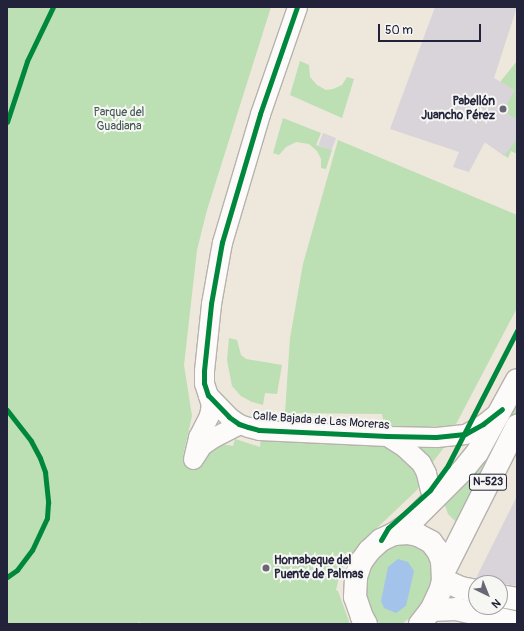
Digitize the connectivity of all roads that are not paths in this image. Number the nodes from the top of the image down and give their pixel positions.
1 (297, 7) edge
2 (517, 380) edge
3 (208, 395) junction
4 (502, 409) junction
5 (239, 424) junction
6 (517, 426) edge
7 (387, 436) junction
8 (430, 490) dead end
9 (394, 534) junction
10 (443, 576) junction
11 (468, 589) edge
12 (426, 617) edge
13 (517, 623) edge
14 (366, 624) edge

1 - 3 street, Calle Bajada de Las Moreras
2 - 4 main road, N-523
3 - 5 street, Calle Bajada de Las Moreras
3 - 5 street, Calle Bajada de Las Moreras
4 - 7 street, Calle Bajada de Las Moreras
4 - 9 main road, N-523
5 - 7 street, Calle Bajada de Las Moreras
6 - 10 main road, N-523
7 - 8 street, Calle Bajada de Las Moreras
9 - 10 main road, N-523
9 - 14 main road, N-523
10 - 11 main road
10 - 12 main road, N-523
12 - 13 main road

